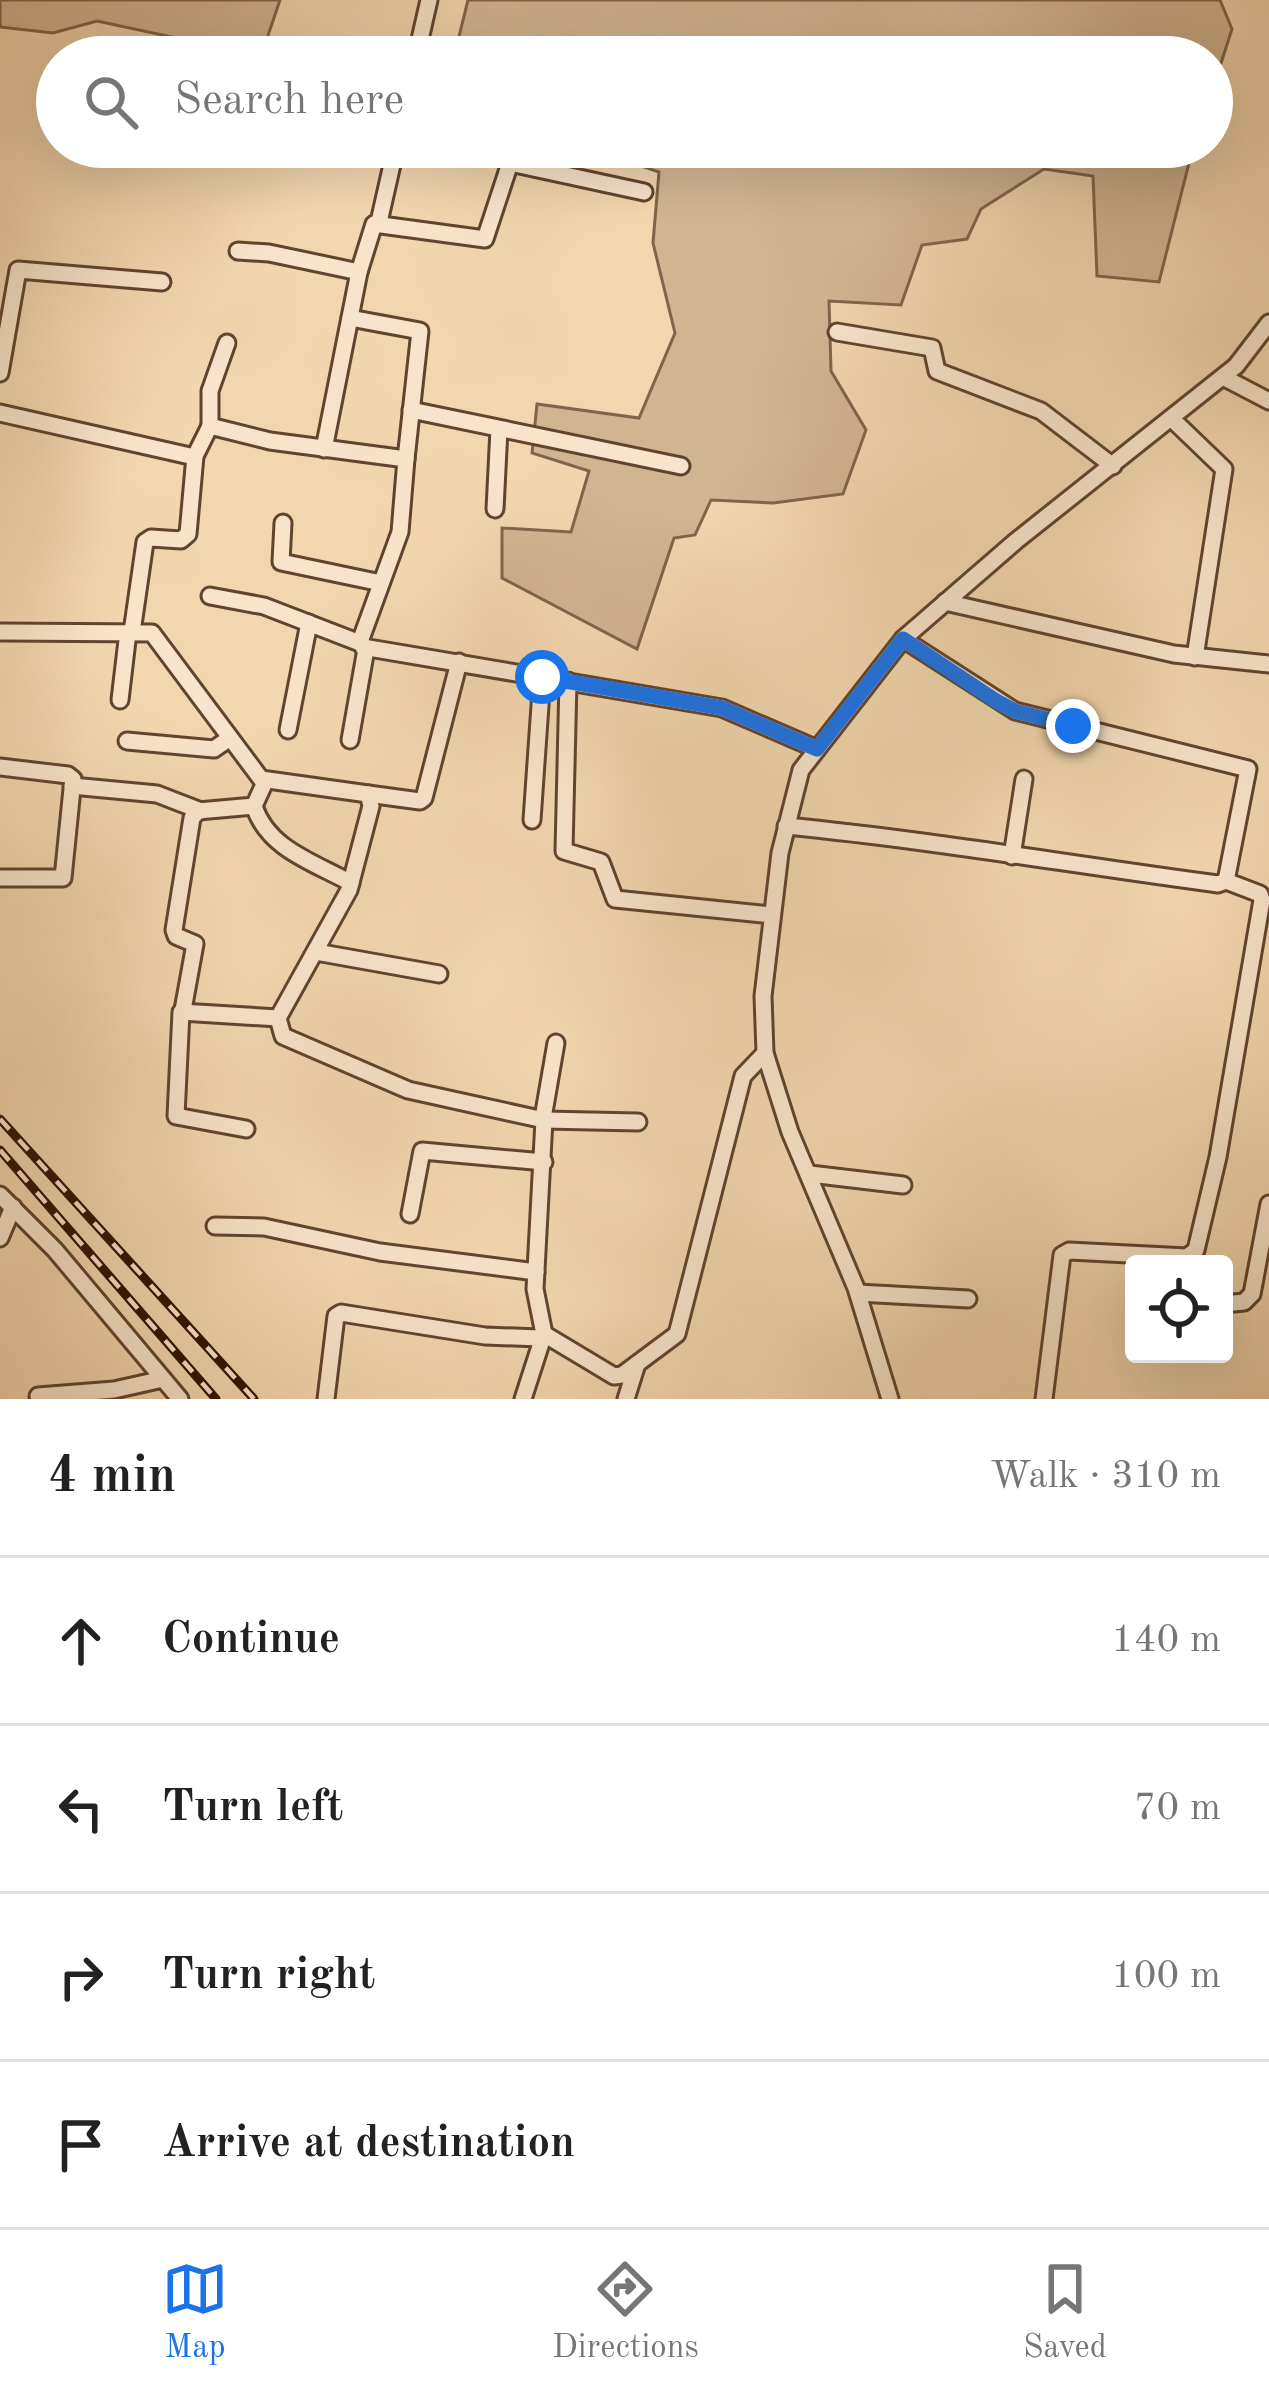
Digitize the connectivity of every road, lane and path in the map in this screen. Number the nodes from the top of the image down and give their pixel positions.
1 (429, 0) edge
2 (421, 36) edge
3 (391, 168) edge
4 (508, 168) edge
5 (533, 168) edge
6 (644, 192) dead end
7 (379, 222) junction
8 (238, 251) dead end
9 (359, 272) junction
10 (162, 282) dead end
11 (350, 318) junction
12 (1269, 323) edge
13 (837, 332) dead end
14 (227, 343) dead end
15 (0, 373) edge
16 (1222, 377) junction
17 (1269, 401) edge
18 (411, 410) junction
19 (4, 413) edge
20 (1172, 419) junction
21 (210, 426) junction
22 (499, 428) junction
23 (324, 448) junction
24 (195, 456) junction
25 (406, 460) junction
26 (681, 466) dead end
27 (1113, 466) junction
28 (495, 509) dead end
29 (283, 523) dead end
30 (381, 584) junction
31 (210, 596) dead end
32 (945, 602) junction
33 (309, 623) junction
34 (0, 632) edge
35 (130, 632) junction
36 (903, 639) junction
37 (363, 646) junction
38 (1195, 657) junction
39 (459, 662) junction
40 (1269, 664) edge
41 (542, 677) junction
42 (568, 681) junction
43 (120, 700) dead end
44 (288, 730) dead end
45 (230, 738) junction
46 (350, 740) dead end
47 (127, 741) dead end
48 (817, 749) junction
49 (0, 767) edge
50 (1249, 773) junction
51 (1267, 777) edge
52 (1024, 779) dead end
53 (265, 782) junction
54 (72, 787) junction
55 (368, 794) junction
56 (254, 806) junction
57 (202, 811) junction
58 (532, 820) dead end
59 (786, 826) junction
60 (1012, 856) junction
61 (0, 878) edge
62 (1226, 881) junction
63 (351, 883) junction
64 (1265, 895) edge
65 (772, 915) junction
66 (316, 952) junction
67 (440, 974) dead end
68 (183, 1010) junction
69 (278, 1018) junction
70 (556, 1043) dead end
71 (765, 1053) junction
72 (543, 1119) junction
73 (638, 1122) dead end
74 (246, 1129) dead end
75 (544, 1162) junction
76 (810, 1174) junction
77 (903, 1185) dead end
78 (0, 1195) edge
79 (1269, 1204) edge
80 (13, 1208) junction
81 (410, 1214) dead end
82 (215, 1226) dead end
83 (0, 1238) edge
84 (1125, 1255) edge
85 (1193, 1255) edge
86 (536, 1272) junction
87 (858, 1293) junction
88 (968, 1299) dead end
89 (1233, 1303) edge
90 (542, 1336) junction
91 (637, 1364) junction
92 (163, 1379) junction
93 (38, 1396) dead end
94 (180, 1399) edge
95 (326, 1399) edge
96 (524, 1399) edge
97 (626, 1399) edge
98 (890, 1399) edge
99 (1044, 1399) edge

1 - 2 street
3 - 7 street
4 - 7 street
5 - 6 street
7 - 9 street
8 - 9 street
9 - 11 street
10 - 15 street
11 - 18 street
11 - 23 street
12 - 16 street
13 - 27 street
14 - 21 street
16 - 17 street
16 - 20 street
18 - 22 street
18 - 25 street
19 - 24 street
20 - 27 street
20 - 38 street
21 - 23 street
21 - 24 street
22 - 26 street
22 - 28 street
23 - 25 street
24 - 35 street
25 - 30 street
27 - 32 street
29 - 30 street
30 - 37 street
31 - 33 street
32 - 36 street
32 - 38 street
33 - 37 street
33 - 44 street
34 - 35 street
35 - 43 street
35 - 45 street
36 - 48 street
36 - 50 street
37 - 39 street
37 - 46 street
38 - 40 street
39 - 41 street
39 - 55 street
41 - 42 street
41 - 58 street
42 - 48 street
42 - 65 street
45 - 47 street
45 - 53 street
48 - 59 street
49 - 54 street
50 - 51 street
50 - 62 street
52 - 60 street
53 - 55 street
53 - 56 street
54 - 57 street
54 - 61 street
55 - 63 street
56 - 57 street
56 - 63 street
57 - 68 street
59 - 60 street
59 - 65 street
60 - 62 street
62 - 64 street
63 - 66 street
64 - 85 street
65 - 71 street
66 - 67 street
66 - 69 street
68 - 69 street
68 - 74 street
69 - 72 street
70 - 72 street
71 - 76 street
71 - 91 street
72 - 73 street
72 - 75 street
75 - 81 street
75 - 86 street
76 - 77 street
76 - 87 street
78 - 80 street
79 - 89 street
80 - 83 street
80 - 92 street
82 - 86 street
84 - 99 street
86 - 90 street
87 - 88 street
87 - 98 street
90 - 91 street
90 - 95 street
90 - 96 street
91 - 97 street
92 - 93 street
92 - 94 street

